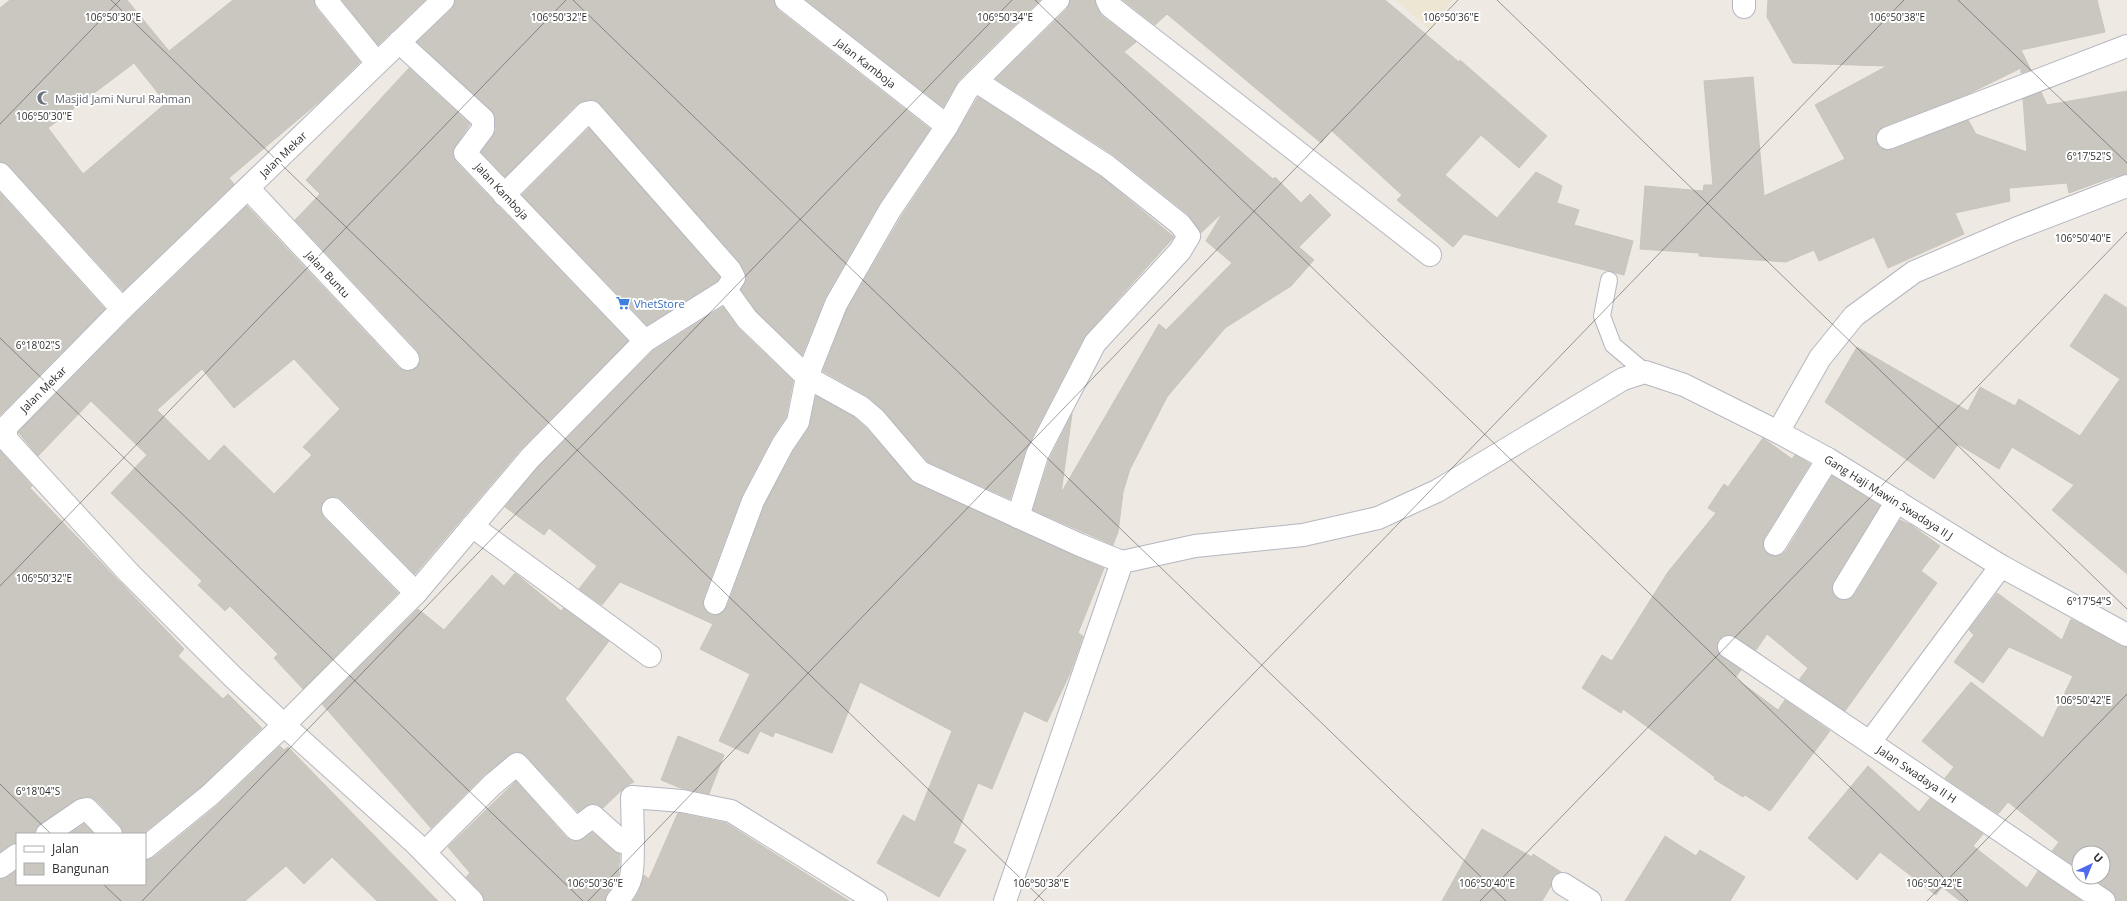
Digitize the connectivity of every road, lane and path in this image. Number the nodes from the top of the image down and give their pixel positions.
1 (326, 0) edge
2 (443, 0) edge
3 (786, 0) edge
4 (1058, 0) edge
5 (1107, 0) edge
6 (399, 42) junction
7 (2127, 46) edge
8 (378, 63) junction
9 (976, 81) junction
10 (947, 126) junction
11 (1888, 138) dead end
12 (0, 174) edge
13 (2127, 186) edge
14 (248, 188) junction
15 (504, 195) junction
16 (1430, 255) dead end
17 (1610, 280) dead end
18 (726, 290) junction
19 (122, 309) junction
20 (645, 341) junction
21 (408, 359) dead end
22 (1645, 372) junction
23 (807, 377) junction
24 (1778, 432) junction
25 (1828, 459) junction
26 (1897, 501) junction
27 (333, 509) dead end
28 (1018, 517) junction
29 (472, 526) junction
30 (1775, 544) dead end
31 (1122, 562) junction
32 (2001, 566) junction
33 (1844, 588) dead end
34 (416, 594) junction
35 (715, 603) dead end
36 (2127, 635) edge
37 (1729, 647) dead end
38 (650, 656) dead end
39 (284, 725) junction
40 (1870, 742) junction
41 (48, 833) edge
42 (110, 833) edge
43 (633, 841) junction
44 (146, 847) edge
45 (425, 852) junction
46 (16, 856) edge
47 (0, 867) edge
48 (1563, 884) dead end
49 (472, 901) edge
50 (616, 901) edge
51 (876, 901) edge
52 (1006, 901) edge
53 (1590, 901) edge
54 (2104, 901) edge

1 - 8 street
2 - 6 street, Jalan Mekar
3 - 10 street, Jalan Kamboja
4 - 9 street
5 - 16 street
6 - 8 street, Jalan Mekar
6 - 15 street, Jalan Kamboja
7 - 11 street
8 - 14 street, Jalan Mekar
9 - 10 street
9 - 28 street
10 - 23 street
12 - 19 street
13 - 24 street
14 - 19 street, Jalan Mekar
14 - 21 street, Jalan Buntu
15 - 18 street
15 - 20 street, Jalan Kamboja
17 - 22 lane
18 - 20 street
18 - 23 street
19 - 39 street, Jalan Mekar
20 - 29 street
22 - 24 street, Gang Haji Mawin Swadaya II J
22 - 31 street
23 - 28 street
23 - 35 street
24 - 25 street, Gang Haji Mawin Swadaya II J
25 - 26 street, Gang Haji Mawin Swadaya II J
25 - 30 street
26 - 32 street, Gang Haji Mawin Swadaya II J
26 - 33 street
27 - 34 street
28 - 31 street
29 - 34 street
29 - 38 street
31 - 52 street
32 - 36 street, Gang Haji Mawin Swadaya II J
32 - 40 street
34 - 39 street
37 - 40 street, Jalan Swadaya II H
39 - 44 street
39 - 45 street
40 - 54 street, Jalan Swadaya II H
41 - 42 street
43 - 45 street
43 - 50 street
43 - 51 street
45 - 49 street
46 - 47 street
48 - 53 street

